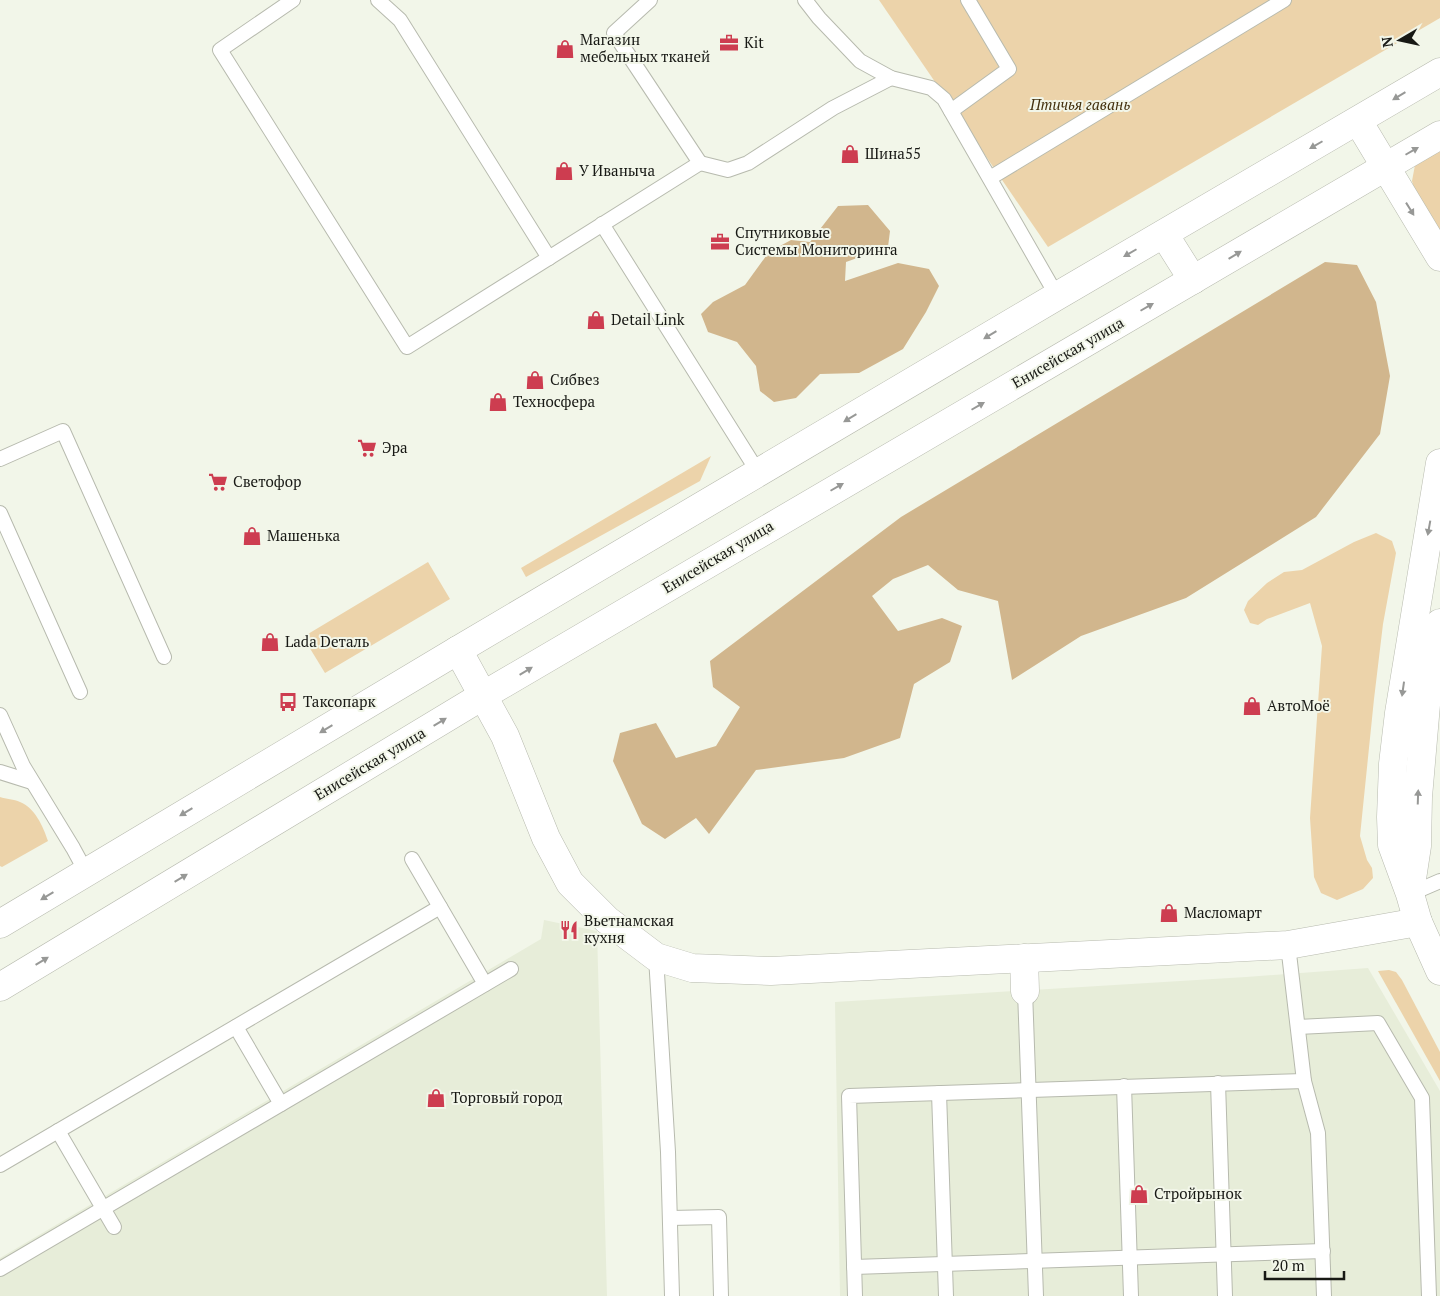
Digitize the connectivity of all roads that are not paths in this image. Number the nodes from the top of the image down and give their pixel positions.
1 (293, 0) edge
2 (378, 0) edge
3 (650, 0) edge
4 (805, 0) edge
5 (968, 0) edge
6 (1284, 0) edge
7 (1440, 72) edge
8 (891, 78) junction
9 (951, 111) junction
10 (1358, 121) junction
11 (1440, 134) edge
12 (700, 163) junction
13 (1384, 167) junction
14 (990, 178) junction
15 (602, 224) junction
16 (1164, 234) junction
17 (1440, 257) edge
18 (549, 258) junction
19 (1193, 280) junction
20 (1057, 296) junction
21 (0, 459) edge
22 (1440, 463) edge
23 (758, 472) junction
24 (0, 513) edge
25 (1440, 623) edge
26 (458, 650) junction
27 (164, 657) dead end
28 (80, 692) dead end
29 (484, 695) junction
30 (0, 715) edge
31 (0, 772) edge
32 (32, 782) junction
33 (412, 859) dead end
34 (86, 872) junction
35 (1440, 881) edge
36 (1410, 894) junction
37 (440, 907) junction
38 (7, 916) edge
39 (1418, 922) junction
40 (1288, 945) junction
41 (656, 957) junction
42 (1024, 958) junction
43 (511, 969) dead end
44 (1440, 970) edge
45 (486, 984) junction
46 (0, 987) edge
47 (1025, 991) joint
48 (236, 1026) junction
49 (1298, 1027) junction
50 (1304, 1081) junction
51 (1218, 1083) junction
52 (1124, 1086) junction
53 (1028, 1090) junction
54 (939, 1093) junction
55 (281, 1104) junction
56 (58, 1131) junction
57 (0, 1165) edge
58 (103, 1208) junction
59 (670, 1218) junction
60 (114, 1227) dead end
61 (1323, 1251) junction
62 (1224, 1254) junction
63 (1129, 1258) junction
64 (1034, 1261) junction
65 (945, 1264) junction
66 (854, 1267) junction
67 (0, 1269) edge
68 (672, 1296) edge
69 (721, 1296) edge
70 (856, 1296) edge
71 (946, 1296) edge
72 (1036, 1296) edge
73 (1131, 1296) edge
74 (1225, 1296) edge
75 (1324, 1296) edge
76 (1429, 1296) edge

1 - 18 lane
2 - 18 lane
3 - 12 lane
4 - 8 lane
5 - 9 lane
6 - 14 lane
7 -> 10 main road
8 - 9 lane
8 - 12 lane
9 - 14 lane
10 - 13 main road
10 -> 16 main road
13 -> 11 main road, Енисейская улица
12 - 15 lane
13 -> 17 main road
19 -> 13 main road, Енисейская улица
14 - 20 lane
15 - 18 lane
15 - 23 lane
16 - 19 main road
16 -> 20 main road
29 -> 19 main road, Енисейская улица
20 -> 23 main road
21 - 27 lane
22 -> 36 main road
23 - 26 main road
24 - 28 lane
36 -> 25 main road
26 - 29 main road
26 -> 34 main road
29 - 41 main road
46 -> 29 main road, Енисейская улица
30 - 32 lane
31 - 32 lane
32 - 34 lane
33 - 37 lane
34 -> 38 main road
35 - 36 lane
36 - 39 main road
37 - 45 lane
37 - 48 lane
39 - 40 main road
39 - 44 main road
40 - 42 main road
40 - 49 lane
41 - 42 main road
41 - 59 lane
42 - 47 main road
43 - 45 lane
45 - 55 lane
47 - 53 lane
48 - 55 lane
48 - 56 lane
49 - 50 lane
49 - 76 lane
50 - 51 lane
50 - 61 lane
51 - 52 lane
51 - 62 lane
52 - 53 lane
52 - 63 lane
53 - 54 lane
53 - 64 lane
54 - 65 lane
54 - 66 lane
55 - 58 lane
56 - 57 lane
56 - 58 lane
58 - 60 lane
58 - 67 lane
59 - 68 lane
59 - 69 lane
61 - 62 lane
61 - 75 lane
62 - 63 lane
62 - 74 lane
63 - 64 lane
63 - 73 lane
64 - 65 lane
64 - 72 lane
65 - 66 lane
65 - 71 lane
66 - 70 lane

